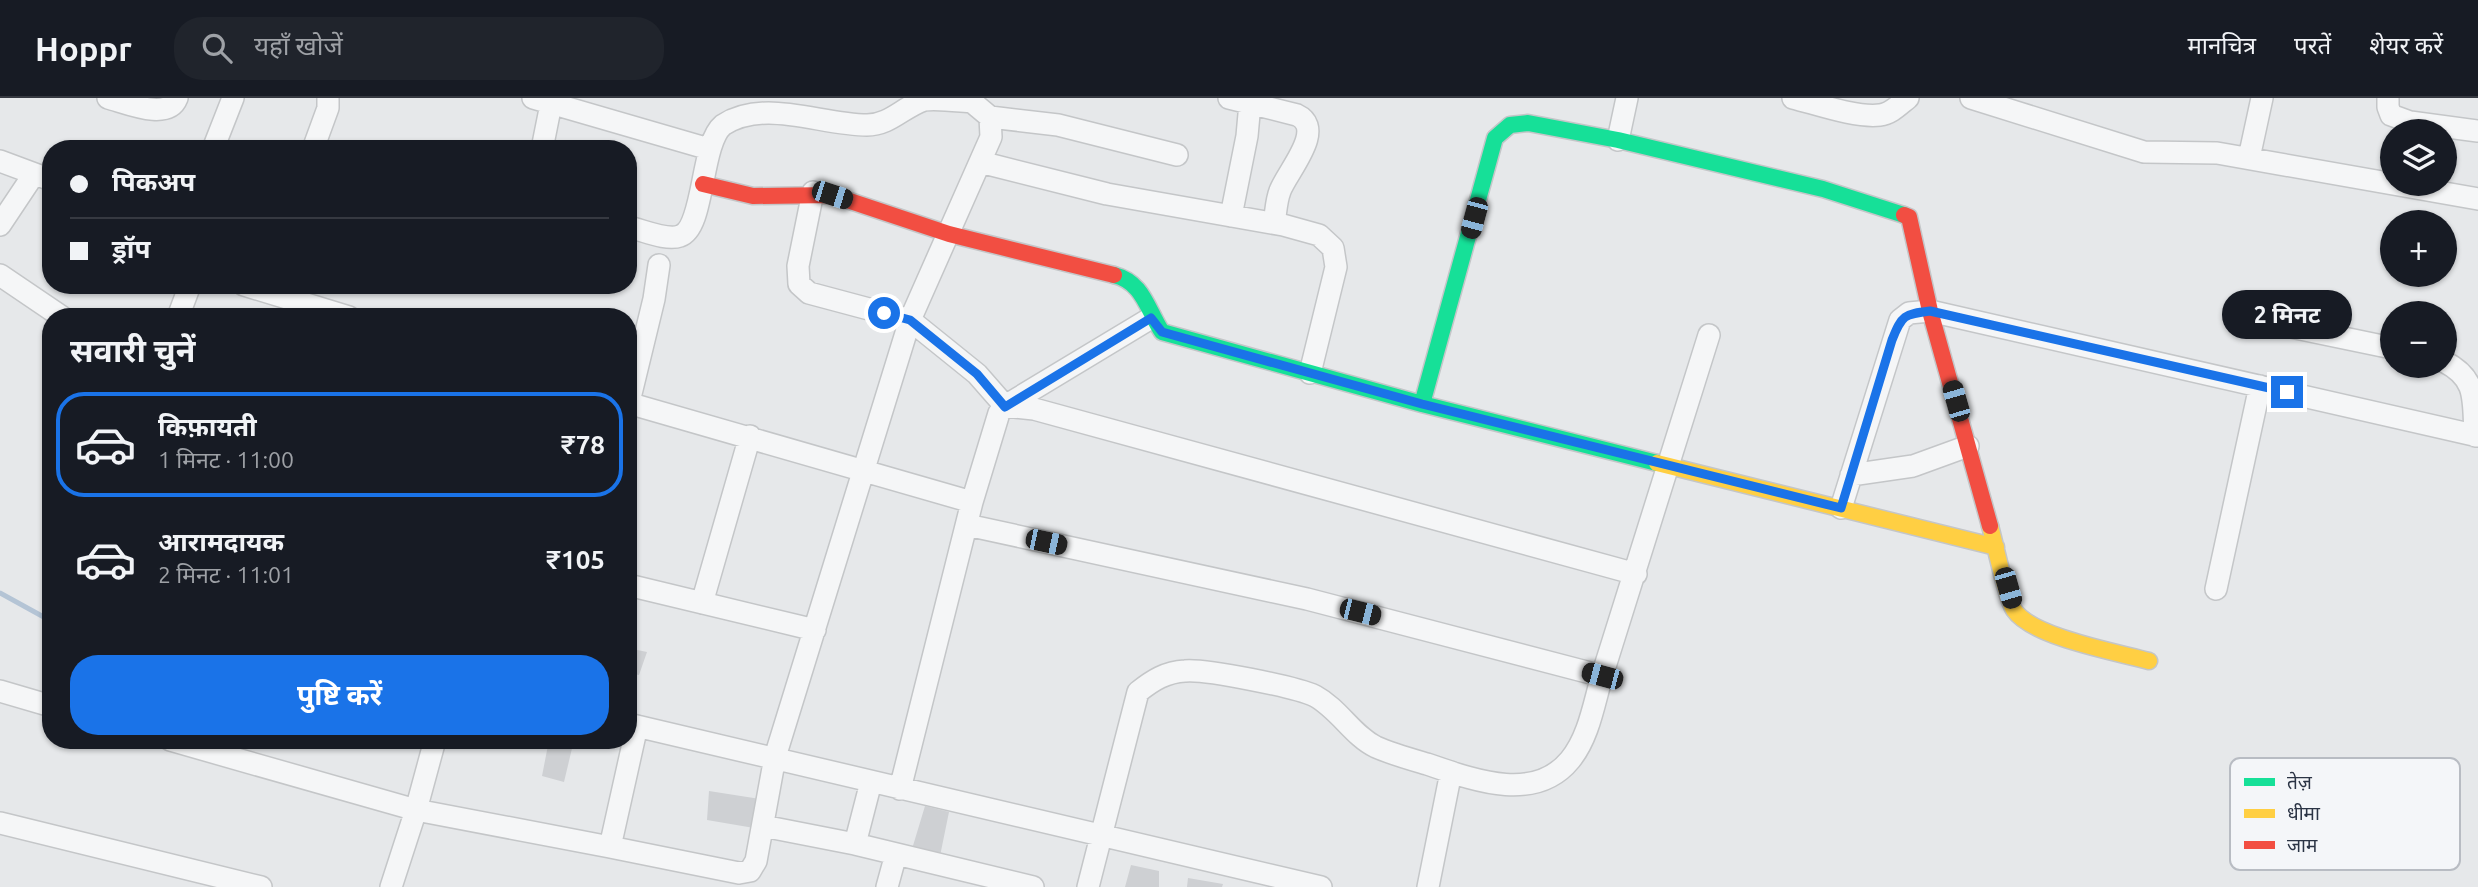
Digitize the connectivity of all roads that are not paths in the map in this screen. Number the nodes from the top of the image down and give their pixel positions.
1 (108, 98) edge
2 (177, 98) edge
3 (233, 98) edge
4 (328, 98) edge
5 (1627, 98) edge
6 (1793, 98) edge
7 (1908, 98) edge
8 (1971, 98) edge
9 (2262, 98) edge
10 (2388, 98) edge
11 (972, 100) edge
12 (1240, 100) edge
13 (542, 101) edge
14 (1863, 106) edge
15 (990, 117) junction
16 (2478, 131) edge
17 (217, 140) edge
18 (316, 140) edge
19 (542, 140) edge
20 (1618, 140) junction
21 (709, 149) junction
22 (1177, 155) dead end
23 (2249, 158) junction
24 (0, 161) edge
25 (980, 162) junction
26 (42, 177) edge
27 (42, 178) edge
28 (703, 184) junction
29 (813, 192) junction
30 (2478, 199) edge
31 (1231, 216) junction
32 (1274, 223) junction
33 (0, 225) edge
34 (637, 229) edge
35 (949, 234) junction
36 (659, 265) dead end
37 (0, 275) edge
38 (274, 294) edge
39 (49, 308) edge
40 (319, 308) edge
41 (1930, 311) junction
42 (2238, 316) dead end
43 (1151, 318) junction
44 (910, 320) junction
45 (1709, 335) dead end
46 (2380, 346) edge
47 (637, 368) edge
48 (2457, 368) edge
49 (1310, 373) junction
50 (2260, 386) junction
51 (1422, 404) junction
52 (637, 406) edge
53 (1005, 407) junction
54 (750, 436) junction
55 (2477, 436) edge
56 (1968, 446) junction
57 (1670, 465) junction
58 (865, 469) junction
59 (1851, 475) junction
60 (972, 502) junction
61 (1841, 508) junction
62 (967, 525) junction
63 (1996, 547) junction
64 (1636, 574) junction
65 (637, 587) edge
66 (2216, 589) dead end
67 (702, 603) junction
68 (815, 630) junction
69 (2149, 661) dead end
70 (1602, 676) junction
71 (0, 691) edge
72 (42, 703) edge
73 (637, 726) edge
74 (202, 749) edge
75 (433, 749) edge
76 (628, 749) edge
77 (775, 757) junction
78 (1451, 772) junction
79 (872, 782) junction
80 (900, 789) junction
81 (416, 810) junction
82 (0, 823) edge
83 (762, 826) junction
84 (1101, 834) junction
85 (855, 844) junction
86 (610, 847) junction
87 (896, 854) junction
88 (261, 887) edge
89 (391, 887) edge
90 (887, 887) edge
91 (1033, 887) edge
92 (1088, 887) edge
93 (1321, 887) edge
94 (1428, 887) edge

1 - 2 street
3 - 17 street
4 - 18 street
5 - 20 street
6 - 14 street
7 - 14 street
8 - 23 street
9 - 23 street
10 - 16 street
11 - 15 street
11 - 21 street
12 - 31 street
12 - 32 street
13 - 19 street
13 - 21 street
15 - 22 street
15 - 25 street
20 - 41 street
20 - 51 street
21 - 28 street
23 - 30 street
24 - 26 street
25 - 31 street
25 - 35 street
27 - 33 street
28 - 29 street
28 - 34 street
29 - 35 street
29 - 44 street
31 - 32 street
32 - 49 street
35 - 43 street
35 - 44 street
36 - 47 street
37 - 39 street
38 - 40 street
41 - 50 street
41 - 56 street
41 - 59 street
42 - 46 street
43 - 49 street
43 - 53 street
44 - 53 street
44 - 58 street
45 - 57 street
48 - 55 street
49 - 51 street
50 - 55 street
50 - 66 street
51 - 57 street
52 - 54 street
53 - 60 street
53 - 64 street
54 - 58 street
54 - 67 street
56 - 59 street
56 - 63 street
57 - 61 street
57 - 64 street
58 - 60 street
58 - 68 street
59 - 61 street
60 - 62 street
61 - 63 street
62 - 70 street
62 - 80 street
63 - 69 street
64 - 70 street
65 - 67 street
67 - 68 street
68 - 77 street
70 - 78 street
71 - 72 street
73 - 77 street
74 - 81 street
75 - 81 street
76 - 86 street
77 - 79 street
77 - 83 street
78 - 84 street
78 - 94 street
79 - 80 street
79 - 85 street
80 - 84 street
81 - 86 street
81 - 89 street
82 - 88 street
83 - 85 street
83 - 86 street
84 - 92 street
84 - 93 street
85 - 87 street
87 - 90 street
87 - 91 street

